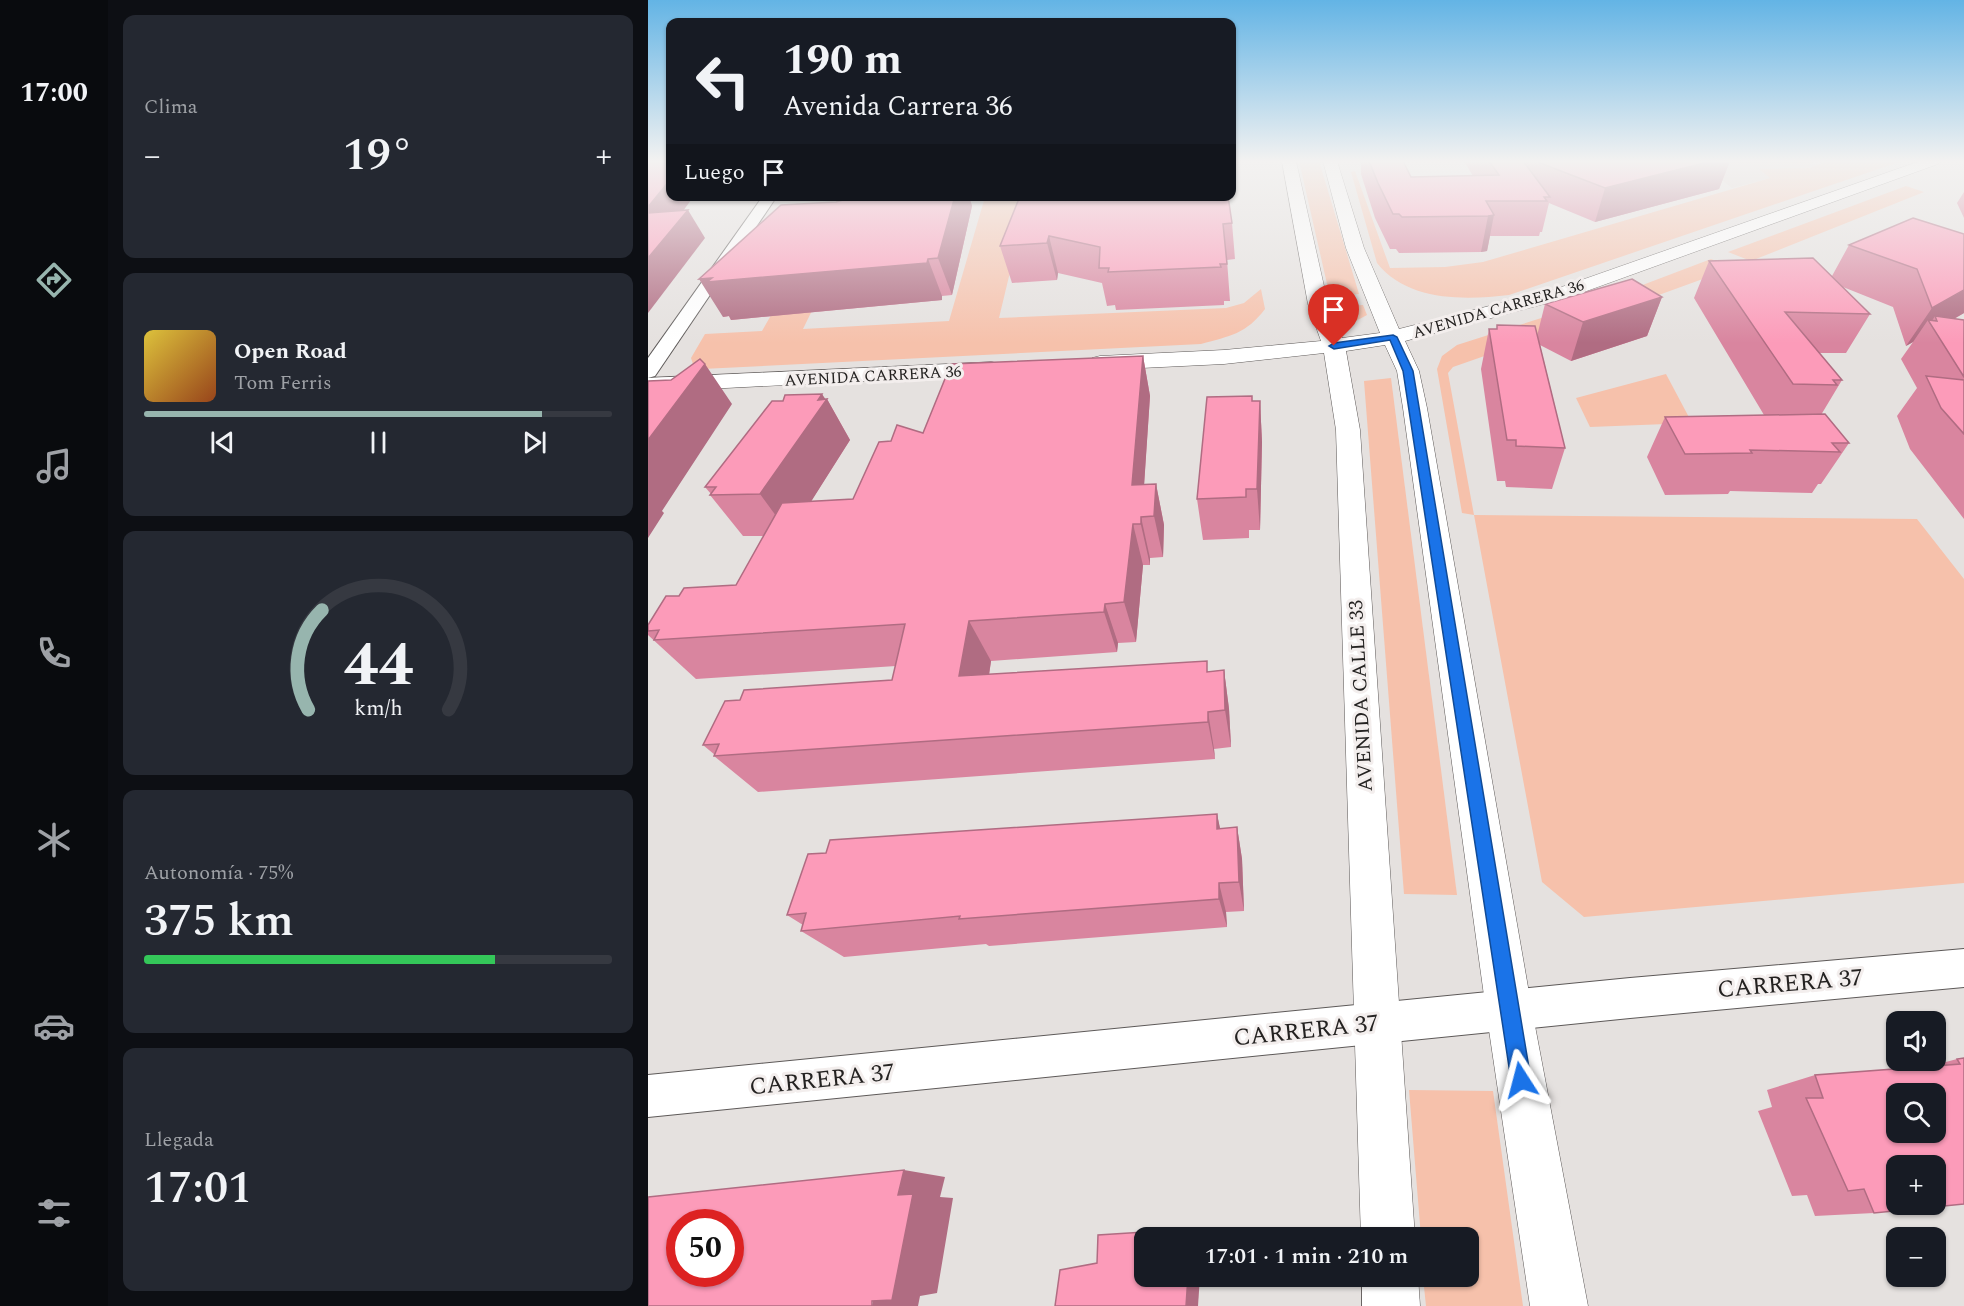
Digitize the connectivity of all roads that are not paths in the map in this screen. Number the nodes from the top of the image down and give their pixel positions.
1 (752, 222) edge
2 (1301, 222) edge
3 (1348, 222) edge
4 (1762, 222) edge
5 (1393, 337) junction
6 (1334, 346) junction
7 (1078, 364) edge
8 (1016, 368) edge
9 (648, 372) edge
10 (648, 385) edge
11 (1964, 968) edge
12 (1509, 1010) junction
13 (1376, 1023) junction
14 (648, 1096) edge
15 (1387, 1227) edge
16 (1390, 1287) edge
17 (1391, 1306) edge
18 (1558, 1306) edge

1 - 9 street
2 - 6 main road, AVENIDA CALLE 33
3 - 5 main road
4 - 5 main road, AVENIDA CARRERA 36
5 - 6 main road, AVENIDA CARRERA 36
5 - 12 main road
6 - 7 main road, AVENIDA CARRERA 36
6 - 13 main road, AVENIDA CALLE 33
8 - 10 main road, AVENIDA CARRERA 36
11 - 12 street, CARRERA 37
12 - 13 street, CARRERA 37
12 - 18 main road
13 - 14 street, CARRERA 37
13 - 15 main road, AVENIDA CALLE 33
16 - 17 main road

